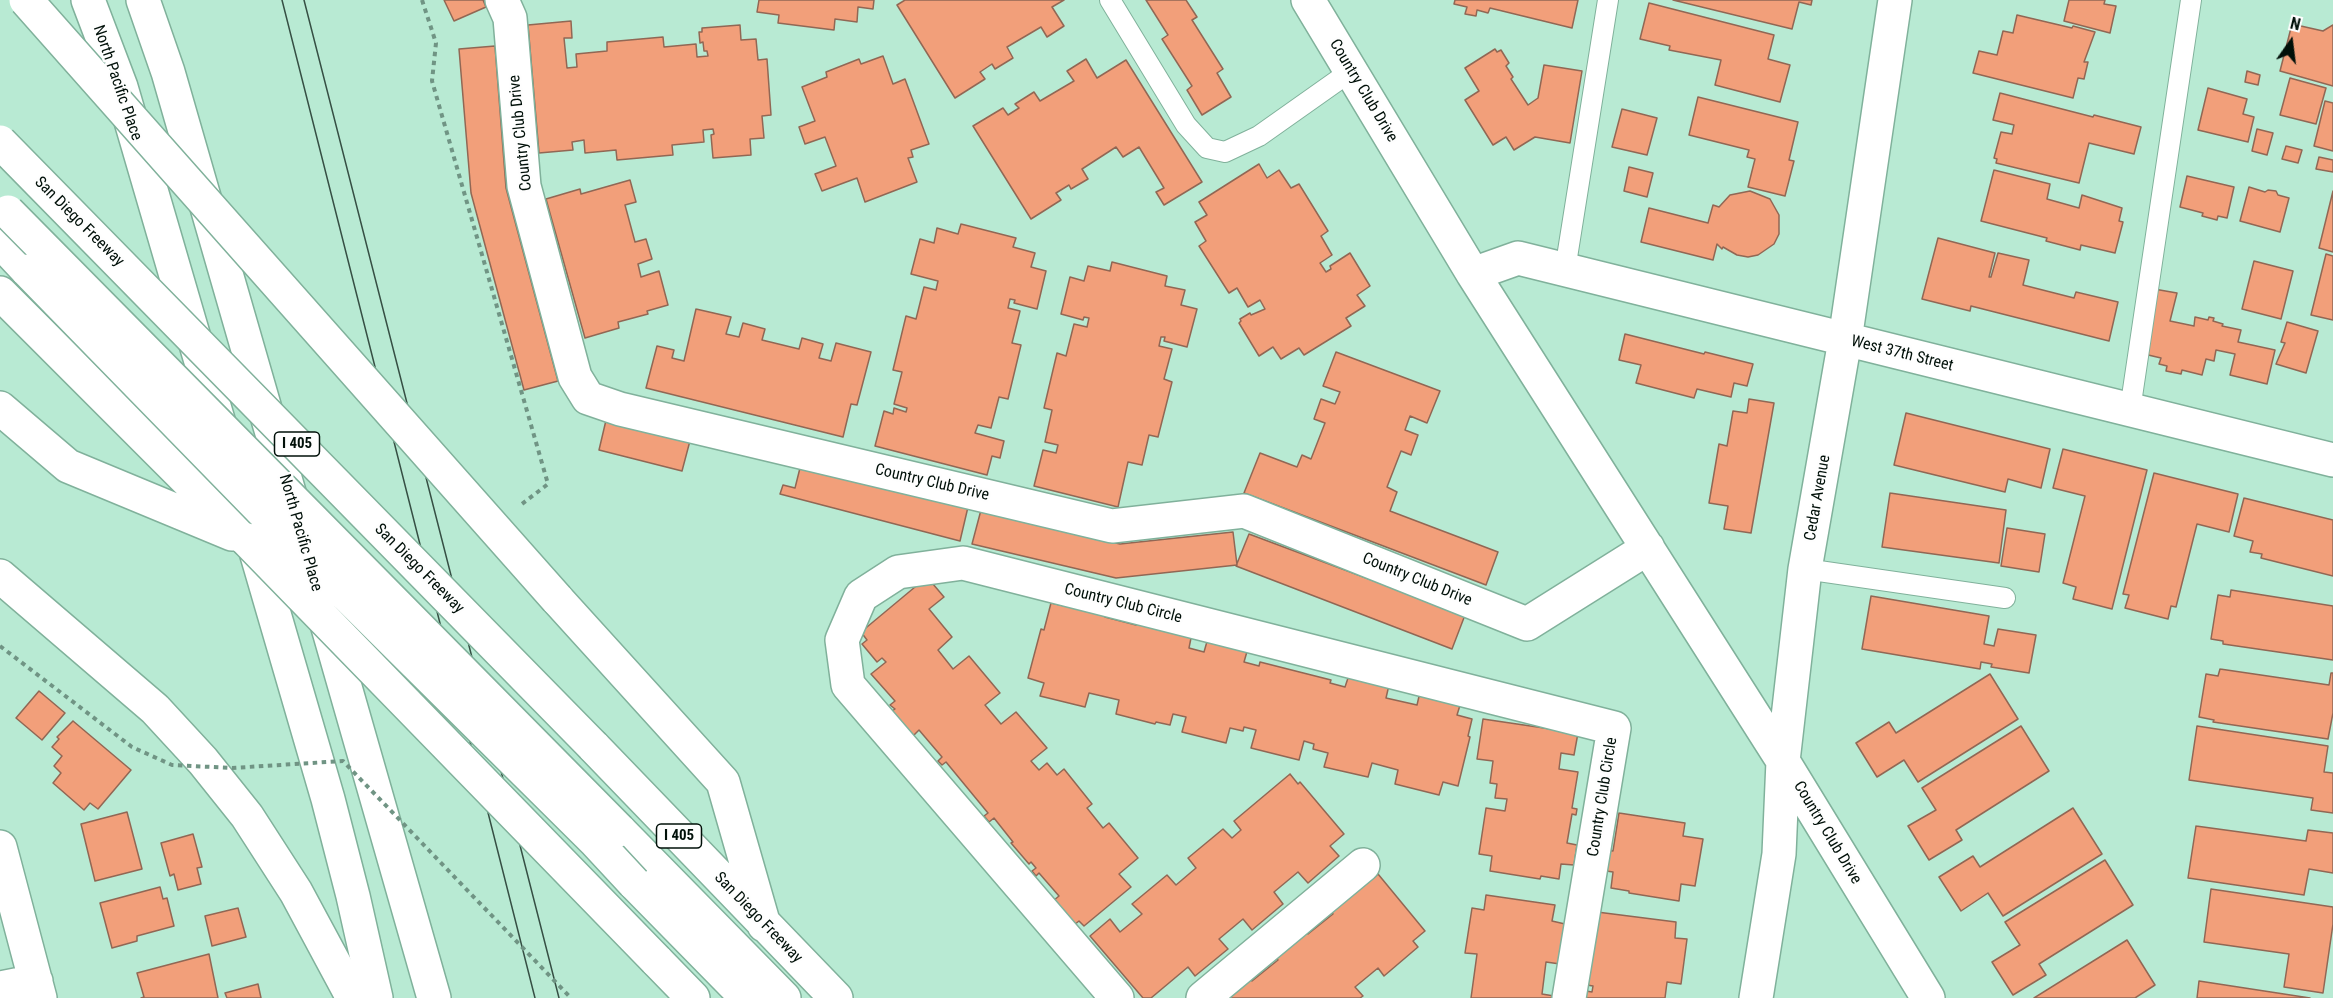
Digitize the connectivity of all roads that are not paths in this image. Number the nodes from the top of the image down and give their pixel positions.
1 (26, 0) edge
2 (88, 0) edge
3 (143, 0) edge
4 (502, 0) edge
5 (1110, 0) edge
6 (1308, 0) edge
7 (1608, 0) edge
8 (1895, 0) edge
9 (2191, 0) edge
10 (1351, 71) junction
11 (0, 142) edge
12 (3, 219) edge
13 (1565, 270) junction
14 (1473, 274) junction
15 (0, 293) edge
16 (1845, 340) junction
17 (0, 408) edge
18 (2130, 410) junction
19 (2333, 460) edge
20 (247, 540) junction
21 (1648, 548) junction
22 (1805, 569) junction
23 (0, 576) edge
24 (2005, 598) dead end
25 (1783, 761) junction
26 (0, 847) edge
27 (1363, 865) dead end
28 (764, 925) junction
29 (0, 988) edge
30 (38, 989) edge
31 (353, 998) edge
32 (375, 998) edge
33 (434, 998) edge
34 (693, 998) edge
35 (747, 998) edge
36 (784, 998) edge
37 (836, 998) edge
38 (1117, 998) edge
39 (1203, 998) edge
40 (1569, 998) edge
41 (1756, 998) edge
42 (1928, 998) edge

1 - 28 main road, bridge
2 - 32 main road, North Pacific Place
3 - 33 main road, North Pacific Place
4 - 21 main road, Country Club Drive
5 - 10 lane
6 - 10 main road, Country Club Drive
7 - 13 lane
8 - 16 main road, Cedar Avenue
9 - 18 lane
10 - 14 main road, Country Club Drive
11 - 28 main road, San Diego Freeway / I 405, bridge
12 - 35 main road, bridge
12 - 36 main road, bridge
13 - 14 main road, West 37th Street
13 - 16 main road, West 37th Street
14 - 21 main road, Country Club Drive
15 - 20 main road
16 - 18 main road, West 37th Street
16 - 22 main road, Cedar Avenue
17 - 20 main road
18 - 19 main road, West 37th Street
20 - 34 main road, bridge
21 - 25 main road, Country Club Drive
22 - 24 lane
22 - 25 main road, Cedar Avenue
23 - 31 main road
25 - 41 main road, Cedar Avenue
25 - 42 main road, Country Club Drive
26 - 30 main road
27 - 39 main road
28 - 37 main road, San Diego Freeway / I 405
29 - 30 main road
38 - 40 main road, Country Club Circle

